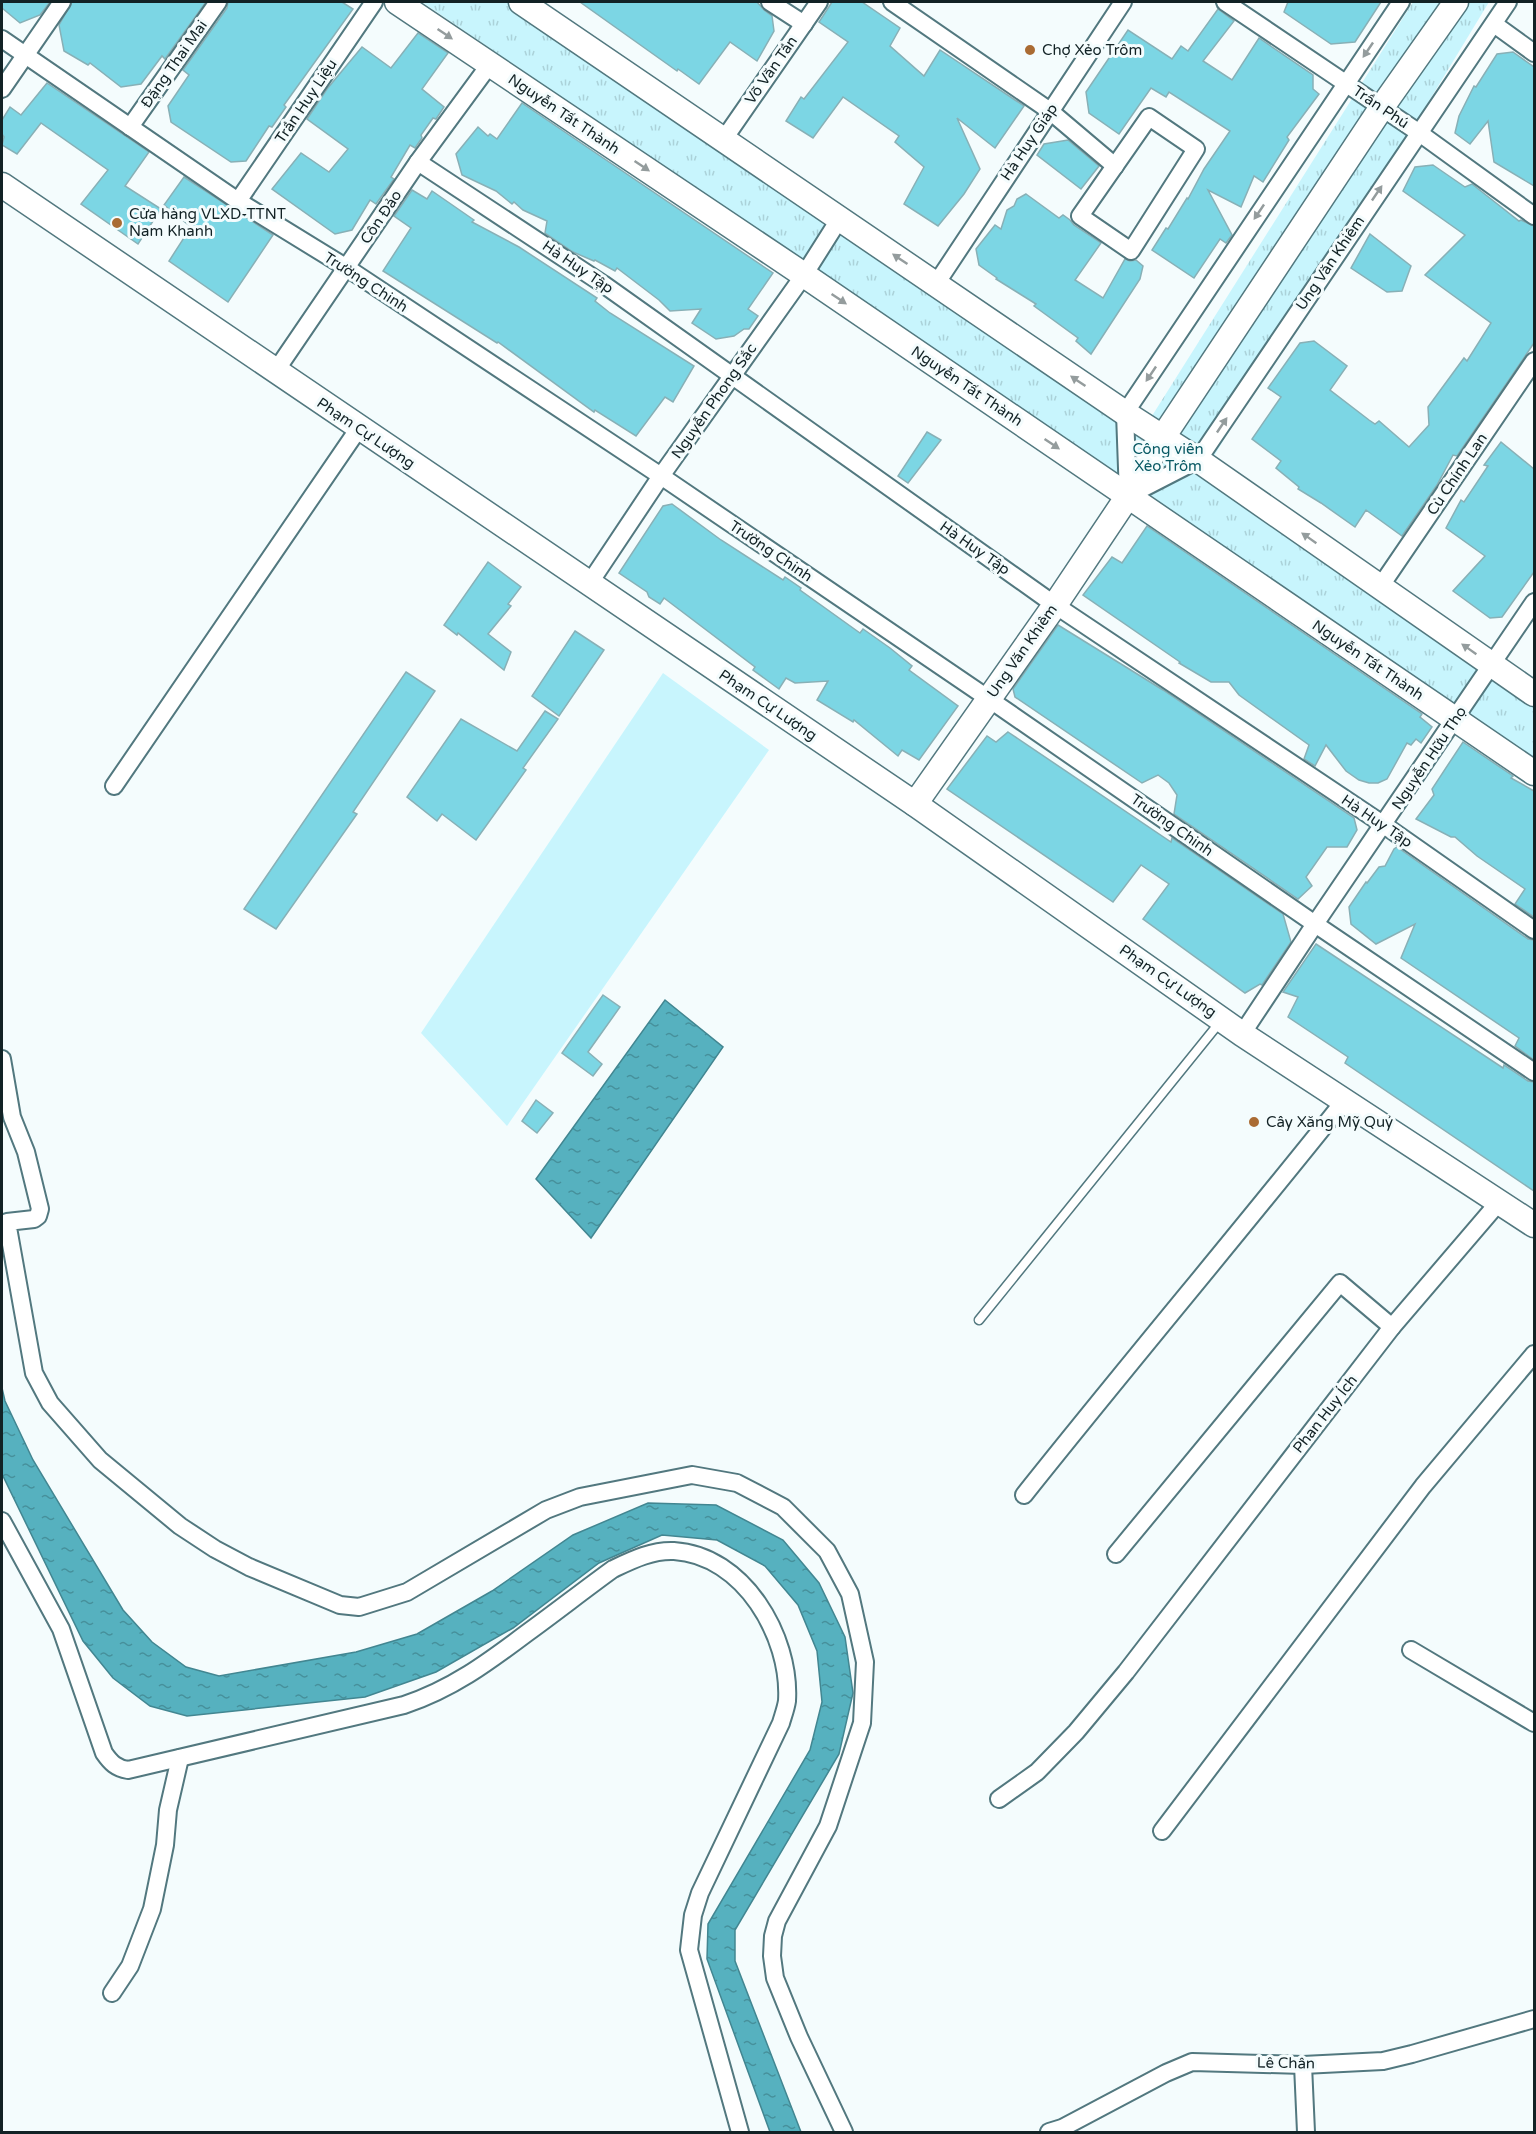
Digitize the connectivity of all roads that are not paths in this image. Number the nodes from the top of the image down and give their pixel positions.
1 (62, 2) edge
2 (218, 2) edge
3 (374, 2) edge
4 (397, 2) edge
5 (521, 2) edge
6 (770, 2) edge
7 (819, 2) edge
8 (891, 2) edge
9 (1123, 2) edge
10 (1225, 2) edge
11 (1401, 2) edge
12 (1456, 2) edge
13 (1508, 2) edge
14 (804, 24) junction
15 (1494, 24) junction
16 (2, 39) edge
17 (1534, 53) edge
18 (25, 55) junction
19 (490, 64) junction
20 (1345, 83) junction
21 (2, 89) edge
22 (1382, 107) junction
23 (1050, 111) junction
24 (130, 127) junction
25 (1418, 132) junction
26 (724, 139) junction
27 (418, 162) junction
28 (1115, 166) junction
29 (2, 185) edge
30 (238, 201) junction
31 (1534, 216) edge
32 (840, 218) junction
33 (346, 268) junction
34 (804, 275) junction
35 (936, 284) junction
36 (1534, 361) edge
37 (275, 372) junction
38 (731, 375) junction
39 (1125, 413) junction
40 (359, 428) junction
41 (1162, 437) junction
42 (1198, 460) junction
43 (661, 476) junction
44 (1128, 496) junction
45 (589, 584) junction
46 (1380, 587) junction
47 (1534, 602) edge
48 (1055, 605) junction
49 (1492, 664) junction
50 (1534, 694) edge
51 (989, 699) junction
52 (1455, 720) junction
53 (1534, 773) edge
54 (114, 786) dead end
55 (915, 804) junction
56 (1384, 825) junction
57 (1315, 924) junction
58 (1534, 930) edge
59 (1222, 1019) junction
60 (1242, 1034) junction
61 (2, 1059) edge
62 (1534, 1072) edge
63 (1344, 1101) junction
64 (1499, 1202) junction
65 (1534, 1225) edge
66 (979, 1320) dead end
67 (1392, 1327) junction
68 (1534, 1354) edge
69 (1024, 1495) dead end
70 (2, 1521) edge
71 (1116, 1554) dead end
72 (1411, 1650) dead end
73 (1534, 1724) edge
74 (180, 1758) junction
75 (999, 1799) dead end
76 (1162, 1831) dead end
77 (111, 1993) dead end
78 (1534, 2019) edge
79 (1303, 2065) junction
80 (740, 2133) edge
81 (844, 2133) edge
82 (1049, 2133) edge
83 (1306, 2133) edge

1 - 18 street
2 - 24 street, Đặng Thai Mai
3 - 30 street, Trần Huy Liệu
4 -> 19 street, Nguyễn Tất Thành
5 - 26 street
6 - 14 street
7 - 14 street, Võ Văn Tần
8 - 23 street
9 - 23 street, Hà Huy Giáp
10 - 20 street, Trần Phú
11 -> 20 street
12 - 22 street, Ung Văn Khiêm
13 - 15 street, Ung Văn Khiêm
14 - 26 street, Võ Văn Tần
15 - 17 street
15 - 25 street, Ung Văn Khiêm
16 - 18 street, Trường Chinh
18 - 21 street
18 - 24 street, Trường Chinh
19 - 27 street, Côn Đảo
19 -> 34 street, Nguyễn Tất Thành
20 - 22 street, Trần Phú
20 -> 39 street
22 - 25 street, Trần Phú
22 - 41 street, Ung Văn Khiêm
23 - 28 street
23 - 35 street, Hà Huy Giáp
24 - 30 street, Trường Chinh
25 - 31 street, Trần Phú
42 -> 25 street, Ung Văn Khiêm
26 - 32 street
27 - 33 street, Côn Đảo
27 - 38 street, Hà Huy Tập
28 - 28 street
29 - 37 street, Phạm Cự Lượng
30 - 33 street, Trường Chinh
32 - 34 street, Nguyễn Phong Sắc
35 -> 32 street
33 - 37 street, Côn Đảo
33 - 43 street, Trường Chinh
34 - 38 street, Nguyễn Phong Sắc
34 -> 44 street, Nguyễn Tất Thành
39 -> 35 street
36 - 46 street, Cù Chính Lan
37 - 40 street, Phạm Cự Lượng
38 - 43 street, Nguyễn Phong Sắc
38 - 48 street, Hà Huy Tập
39 - 41 street
39 - 44 street
40 - 45 street, Phạm Cự Lượng
40 - 54 street
41 - 42 street
41 - 44 street, Ung Văn Khiêm
42 - 44 street, Ung Văn Khiêm
46 -> 42 street
43 - 45 street, Nguyễn Phong Sắc
43 - 51 street, Trường Chinh
44 - 48 street, Ung Văn Khiêm
44 - 52 street, Nguyễn Tất Thành
45 - 55 street, Phạm Cự Lượng
49 -> 46 street
47 - 49 street, Nguyễn Hữu Thọ
48 - 51 street, Ung Văn Khiêm
48 - 56 street, Hà Huy Tập
49 - 50 street
49 - 52 street, Nguyễn Hữu Thọ
51 - 55 street, Ung Văn Khiêm
51 - 57 street, Trường Chinh
52 - 53 street, Nguyễn Tất Thành
52 - 56 street, Nguyễn Hữu Thọ
55 - 59 street, Phạm Cự Lượng
56 - 57 street, Nguyễn Hữu Thọ
56 - 58 street, Hà Huy Tập
57 - 60 street, Nguyễn Hữu Thọ
57 - 62 street, Trường Chinh
59 - 60 street, Phạm Cự Lượng
59 - 66 lane
60 - 63 street, Phạm Cự Lượng
61 - 81 street
63 - 64 street, Phạm Cự Lượng
63 - 69 street
64 - 65 street, Phạm Cự Lượng
64 - 67 street, Phan Huy Ích
67 - 71 street
67 - 75 street, Phan Huy Ích
68 - 76 street
70 - 74 street
72 - 73 street
74 - 77 street
74 - 80 street
78 - 79 street, Lê Chân
79 - 82 street, Lê Chân
79 - 83 street

